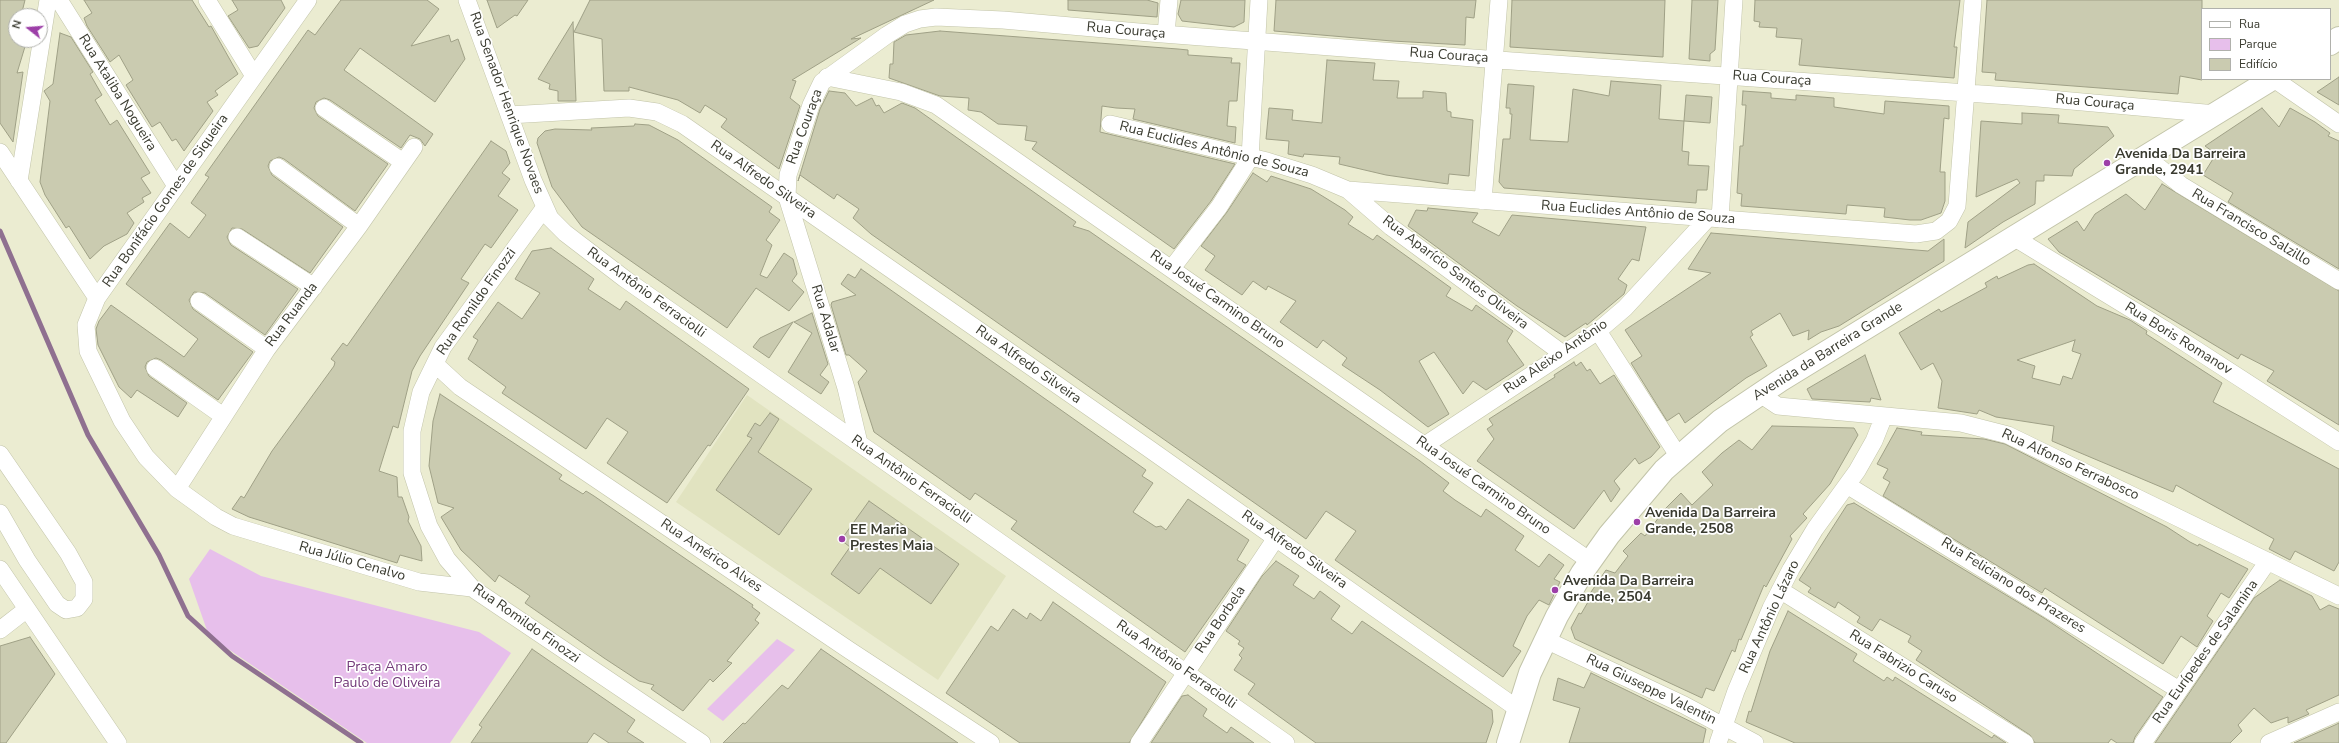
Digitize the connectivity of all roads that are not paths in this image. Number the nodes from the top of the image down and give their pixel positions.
1 (48, 0) edge
2 (59, 0) edge
3 (207, 0) edge
4 (308, 0) edge
5 (467, 0) edge
6 (1169, 0) edge
7 (1259, 0) edge
8 (1499, 0) edge
9 (1734, 0) edge
10 (1973, 0) edge
11 (1166, 34) junction
12 (1257, 41) junction
13 (1494, 59) junction
14 (254, 76) junction
15 (1729, 76) junction
16 (827, 77) junction
17 (2271, 80) edge
18 (2274, 80) edge
19 (1966, 92) junction
20 (324, 108) dead end
21 (2216, 114) junction
22 (509, 115) junction
23 (1110, 124) dead end
24 (2339, 124) edge
25 (414, 147) dead end
26 (0, 152) edge
27 (2146, 156) junction
28 (1250, 158) junction
29 (403, 162) junction
30 (278, 167) dead end
31 (19, 182) junction
32 (176, 186) junction
33 (1348, 190) junction
34 (787, 197) junction
35 (1483, 200) junction
36 (545, 207) junction
37 (1714, 219) junction
38 (359, 226) junction
39 (237, 237) dead end
40 (2015, 238) junction
41 (1172, 268) junction
42 (2339, 281) edge
43 (314, 287) junction
44 (97, 298) junction
45 (199, 301) dead end
46 (1598, 331) junction
47 (266, 349) junction
48 (1562, 354) junction
49 (435, 364) junction
50 (156, 368) dead end
51 (1760, 394) junction
52 (223, 416) junction
53 (1884, 416) junction
54 (2339, 442) edge
55 (859, 443) junction
56 (1425, 446) junction
57 (0, 454) edge
58 (1679, 456) junction
59 (1847, 484) junction
60 (177, 489) junction
61 (0, 513) edge
62 (1276, 538) junction
63 (1590, 561) junction
64 (2268, 561) junction
65 (0, 568) edge
66 (472, 588) junction
67 (1780, 590) junction
68 (2339, 596) edge
69 (27, 609) junction
70 (0, 630) edge
71 (1546, 640) junction
72 (1186, 672) junction
73 (2179, 690) junction
74 (1518, 709) junction
75 (2339, 712) edge
76 (1724, 726) junction
77 (118, 743) edge
78 (702, 743) edge
79 (991, 743) edge
80 (1139, 743) edge
81 (1286, 743) edge
82 (1508, 743) edge
83 (1718, 743) edge
84 (1755, 743) edge
85 (2025, 743) edge
86 (2143, 743) edge
87 (2269, 743) edge

1 - 31 street
2 - 32 street, Rua Ataliba Nogueira
3 - 14 street
4 - 14 street, Rua Bonifácio Gomes de Siqueira
5 - 22 street, Rua Senador Henrique Novaes
6 - 11 street
7 - 12 street
8 - 13 street
9 - 15 street
10 - 19 street, Rua Euclides Antônio de Souza
11 - 12 street, Rua Couraça
11 - 16 street, Rua Couraça
12 - 13 street, Rua Couraça
12 - 28 street
13 - 15 street, Rua Couraça
13 - 35 street
14 - 32 street, Rua Bonifácio Gomes de Siqueira
15 - 19 street, Rua Couraça
15 - 37 street
16 - 34 street, Rua Couraça
16 - 41 street, Rua Josué Carmino Bruno
17 - 21 main road, Avenida da Barreira Grande
18 - 24 street
19 - 21 street, Rua Couraça
19 - 37 street, Rua Euclides Antônio de Souza
20 - 29 street
21 - 27 main road, Avenida da Barreira Grande
22 - 34 street, Rua Alfredo Silveira
22 - 36 street, Rua Senador Henrique Novaes
23 - 28 street, Rua Euclides Antônio de Souza
25 - 29 street, Rua Ruanda
26 - 31 street, Rua Bonifácio Gomes de Siqueira
27 - 40 main road, Avenida da Barreira Grande
27 - 42 street, Rua Francisco Salzillo
28 - 33 street, Rua Euclides Antônio de Souza
28 - 41 street
29 - 38 street, Rua Ruanda
30 - 38 street
31 - 44 street, Rua Bonifácio Gomes de Siqueira
32 - 44 street, Rua Bonifácio Gomes de Siqueira
33 - 35 street, Rua Euclides Antônio de Souza
33 - 48 street, Rua Aparício Santos Oliveira
34 - 55 street, Rua Adalar
34 - 62 street, Rua Alfredo Silveira
35 - 37 street, Rua Euclides Antônio de Souza
36 - 49 street, Rua Romildo Finozzi
36 - 55 street, Rua Antônio Ferraciolli
37 - 46 street, Rua Aleixo Antônio
38 - 43 street, Rua Ruanda
39 - 43 street
40 - 51 main road, Avenida da Barreira Grande
40 - 54 street, Rua Boris Romanov
41 - 56 street, Rua Josué Carmino Bruno
43 - 47 street, Rua Ruanda
44 - 60 street, Rua Júlio Cenalvo
45 - 47 street
46 - 48 street, Rua Aleixo Antônio
46 - 58 street
47 - 52 street, Rua Ruanda
48 - 56 street, Rua Aleixo Antônio
49 - 66 street, Rua Romildo Finozzi
49 - 79 street, Rua Américo Alves
50 - 52 street
51 - 53 street, Rua Alfonso Ferrabosco
51 - 58 main road, Avenida da Barreira Grande
52 - 60 street, Rua Ruanda
53 - 59 street, Rua Antônio Lázaro
53 - 64 street, Rua Alfonso Ferrabosco
55 - 72 street, Rua Antônio Ferraciolli
56 - 63 street, Rua Josué Carmino Bruno
57 - 61 street
58 - 63 main road, Avenida da Barreira Grande
59 - 67 street, Rua Antônio Lázaro
59 - 73 street, Rua Feliciano dos Prazeres
60 - 66 street, Rua Júlio Cenalvo
62 - 72 street, Rua Borbela
62 - 74 street, Rua Alfredo Silveira
63 - 71 main road, Avenida da Barreira Grande
64 - 68 street, Rua Alfonso Ferrabosco
64 - 73 street, Rua Eurípedes de Salamina
65 - 69 street
66 - 78 street, Rua Romildo Finozzi
67 - 76 street, Rua Antônio Lázaro
67 - 85 street, Rua Fabrizio Caruso
69 - 70 street
69 - 77 street
71 - 74 main road, Avenida da Barreira Grande
71 - 76 street, Rua Giuseppe Valentin
72 - 80 street, Rua Borbela
72 - 81 street, Rua Antônio Ferraciolli
73 - 86 street, Rua Eurípedes de Salamina
74 - 82 main road, Avenida da Barreira Grande
75 - 87 street
76 - 83 street, Rua Antônio Lázaro
76 - 84 street, Rua Giuseppe Valentin

